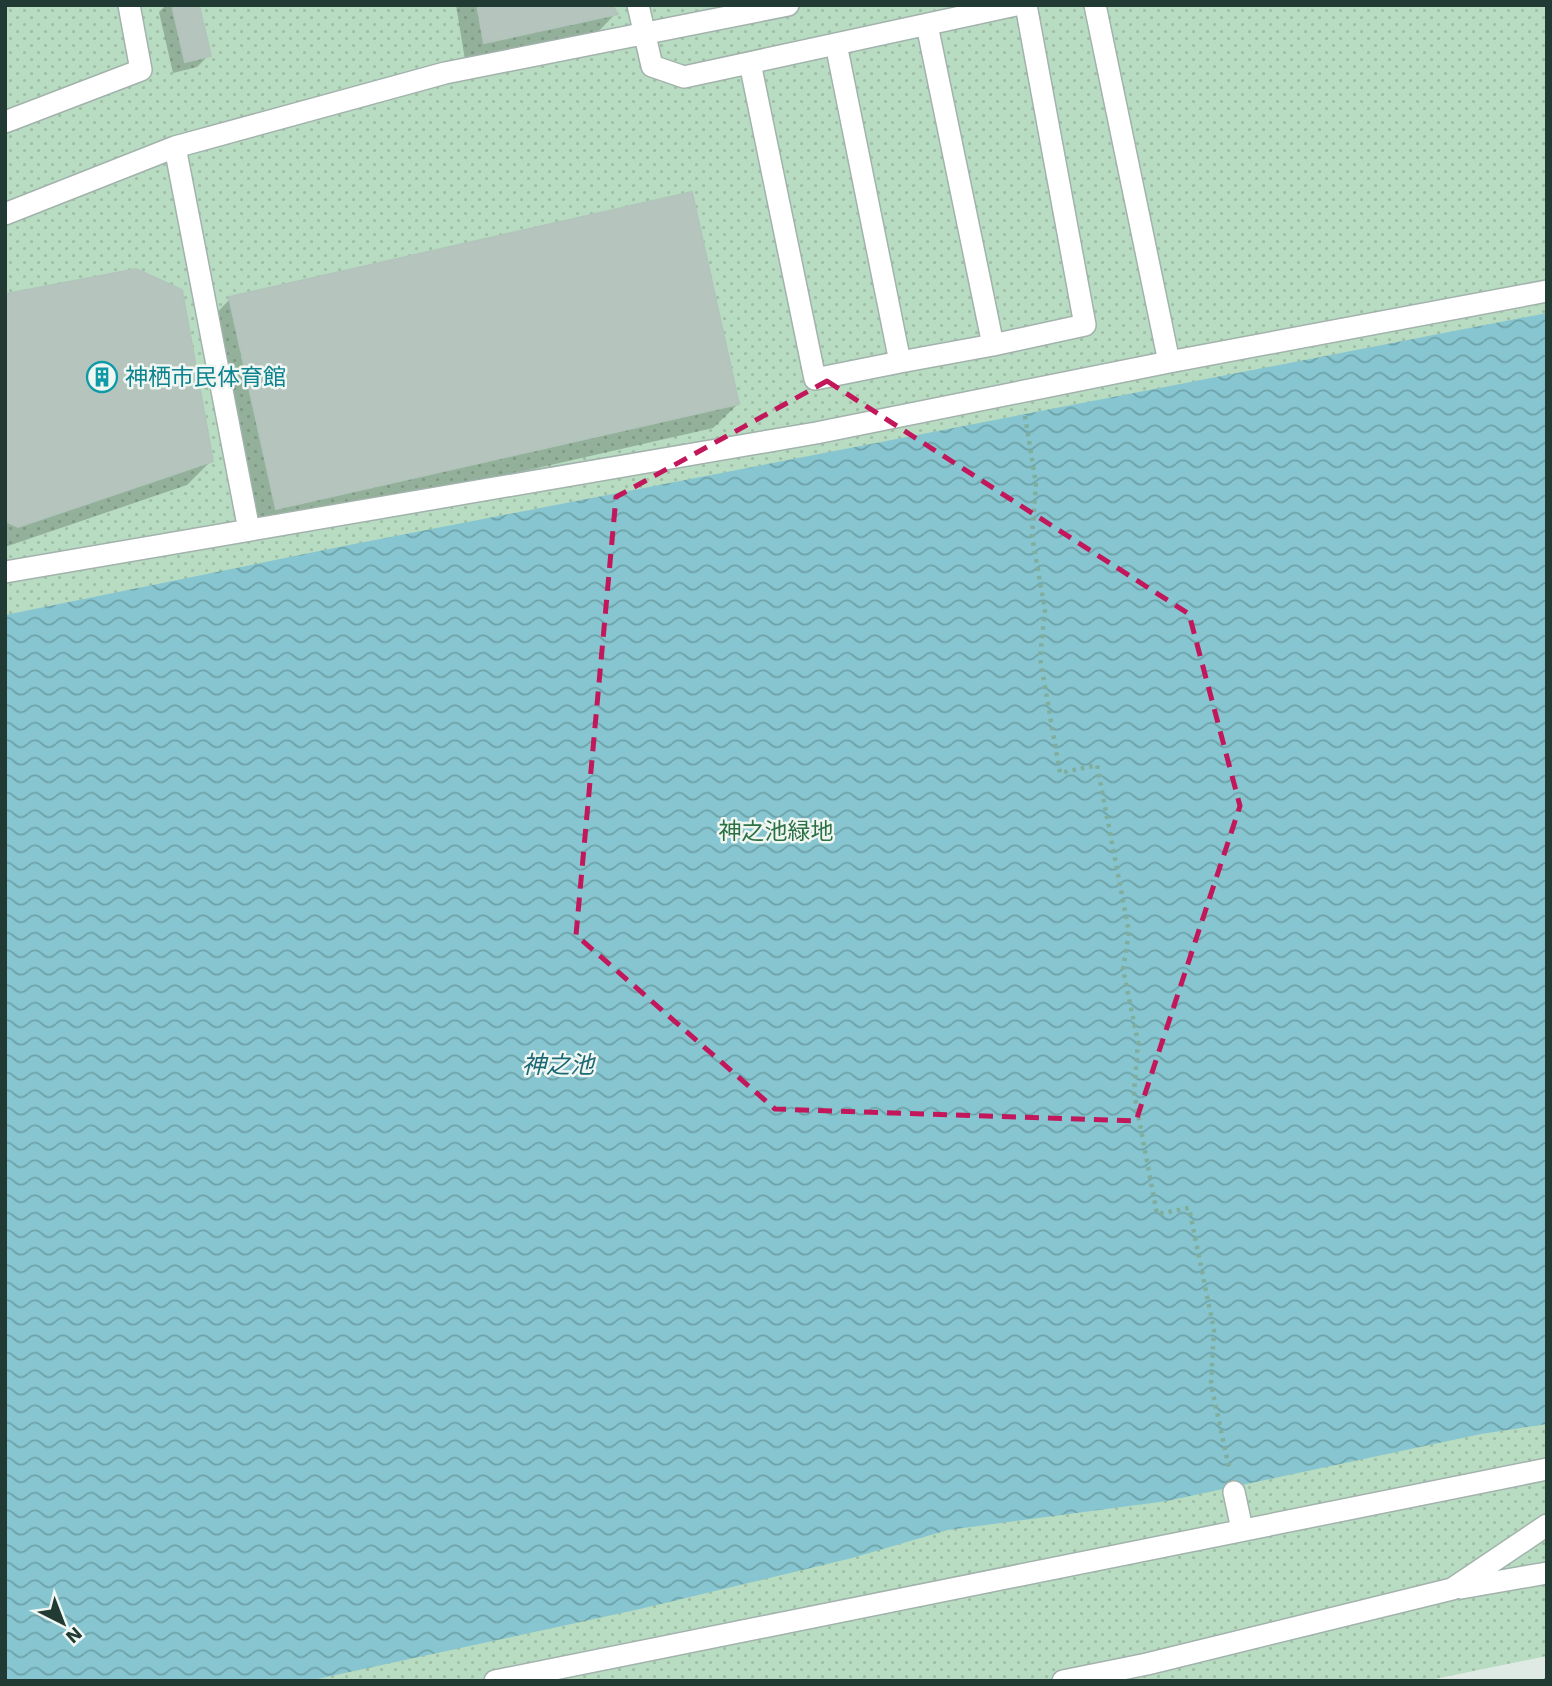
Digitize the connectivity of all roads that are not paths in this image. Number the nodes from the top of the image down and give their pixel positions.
1 (129, 5) edge
2 (638, 5) edge
3 (788, 5) edge
4 (1016, 5) edge
5 (1026, 5) edge
6 (1095, 5) edge
7 (927, 25) junction
8 (645, 35) junction
9 (836, 44) junction
10 (750, 63) junction
11 (5, 122) edge
12 (175, 147) junction
13 (5, 214) edge
14 (1547, 291) edge
15 (993, 345) junction
16 (900, 362) junction
17 (1169, 362) junction
18 (249, 530) junction
19 (5, 572) edge
20 (1547, 1469) edge
21 (1234, 1492) road end
22 (1547, 1525) edge
23 (1242, 1529) junction
24 (1547, 1573) edge
25 (1452, 1589) junction
26 (495, 1681) edge
27 (1063, 1681) edge

1 - 11 street
2 - 8 street
3 - 8 street
4 - 7 street
5 - 15 street
6 - 17 street
7 - 9 street
7 - 15 street
8 - 10 street
8 - 12 street
9 - 10 street
9 - 16 street
10 - 16 street
12 - 13 street
12 - 18 street
14 - 17 street
15 - 16 street
17 - 18 street
18 - 19 street
20 - 23 street
21 - 23 street
22 - 25 street
23 - 26 street
24 - 25 street
25 - 27 street

